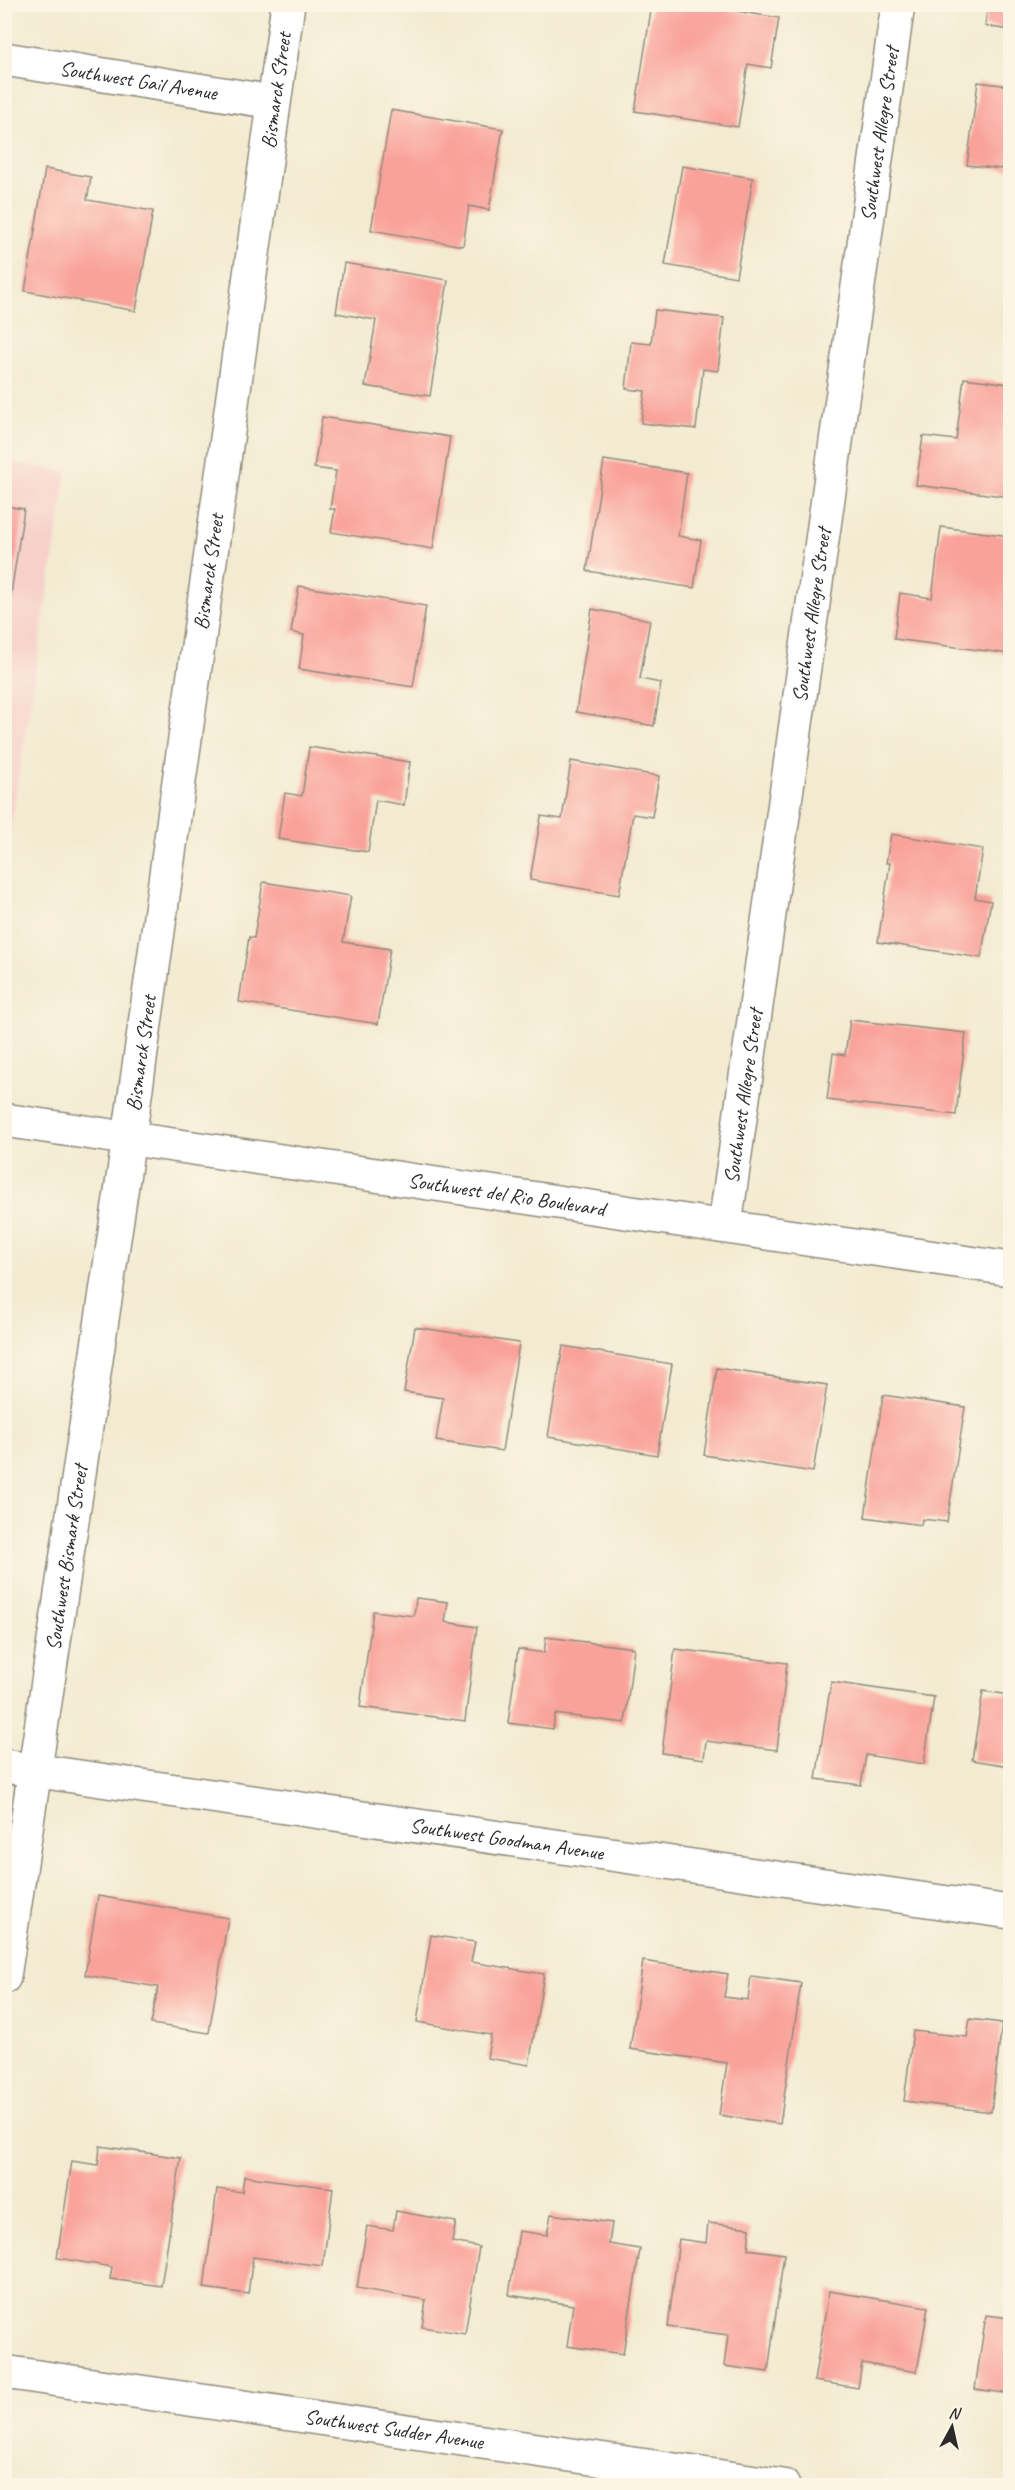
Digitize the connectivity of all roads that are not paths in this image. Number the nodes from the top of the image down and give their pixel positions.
1 (288, 4) edge
2 (898, 4) edge
3 (4, 59) edge
4 (273, 102) junction
5 (4, 1120) edge
6 (129, 1138) junction
7 (725, 1225) junction
8 (1011, 1269) edge
9 (19, 1768) edge
10 (1011, 1912) edge
11 (4, 1977) edge
12 (4, 2372) edge
13 (783, 2486) edge

1 - 4 street, Bismarck Street
2 - 7 street, Southwest Allegre Street
3 - 4 street, Southwest Gail Avenue
4 - 6 street, Bismarck Street
5 - 6 street, Southwest del Rio Boulevard
6 - 7 street, Southwest del Rio Boulevard
6 - 9 street, Southwest Bismark Street
7 - 8 street, Southwest del Rio Boulevard
9 - 10 street, Southwest Goodman Avenue
9 - 11 street, Southwest Bismark Street
12 - 13 street, Southwest Sudder Avenue

